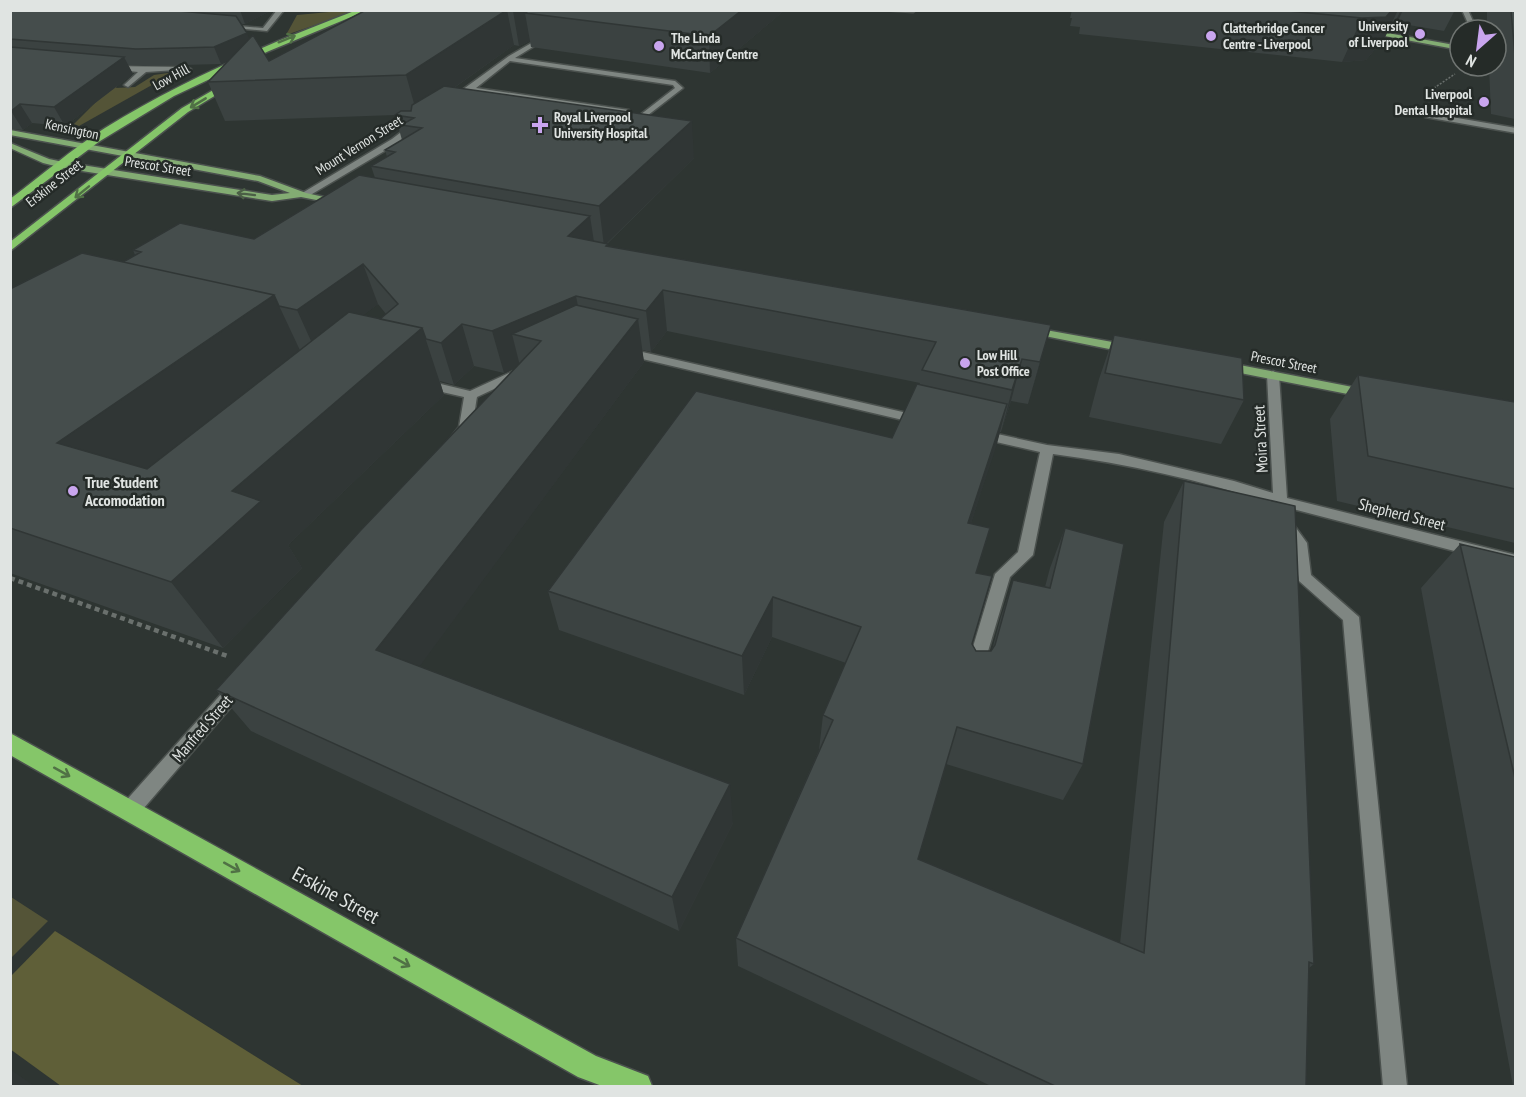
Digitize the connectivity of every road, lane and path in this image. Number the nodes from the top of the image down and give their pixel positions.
1 (365, 10) edge
2 (885, 10) edge
3 (913, 10) edge
4 (281, 11) edge
5 (288, 11) edge
6 (221, 26) edge
7 (1353, 29) dead end
8 (559, 30) edge
9 (1448, 46) edge
10 (511, 59) junction
11 (98, 66) edge
12 (187, 69) edge
13 (144, 70) junction
14 (243, 76) edge
15 (468, 78) edge
16 (1450, 78) edge
17 (485, 79) junction
18 (128, 85) dead end
19 (470, 89) junction
20 (447, 105) edge
21 (625, 110) edge
22 (1428, 114) joint
23 (423, 121) edge
24 (10, 132) edge
25 (1515, 132) edge
26 (622, 133) edge
27 (395, 141) junction
28 (406, 142) edge
29 (10, 145) edge
30 (87, 145) junction
31 (127, 154) junction
32 (63, 165) junction
33 (107, 172) junction
34 (304, 195) junction
35 (351, 204) edge
36 (10, 205) edge
37 (10, 248) edge
38 (1019, 328) edge
39 (606, 348) edge
40 (1139, 350) edge
41 (539, 363) edge
42 (1206, 363) edge
43 (1273, 375) junction
44 (414, 381) edge
45 (471, 395) junction
46 (1377, 395) edge
47 (931, 423) edge
48 (966, 431) edge
49 (450, 446) edge
50 (1047, 449) junction
51 (1280, 501) junction
52 (1515, 561) edge
53 (10, 578) edge
54 (256, 666) joint
55 (971, 683) edge
56 (10, 743) edge
57 (130, 810) junction
58 (596, 1077) edge
59 (638, 1086) edge
60 (1395, 1086) edge

30 -> 1 highway, Low Hill
2 - 3 street
4 - 5 street
4 - 6 street
7 - 9 main road
8 - 10 street
10 - 17 street
10 - 26 street
11 - 13 street
12 - 13 street
13 - 18 street
14 -> 31 highway
15 - 17 street
16 - 22 path
17 - 19 street
19 - 20 street
19 - 21 street
22 - 25 street
23 - 27 street, Mount Vernon Street
24 - 30 main road, Kensington
27 - 28 street
27 - 34 street, Mount Vernon Street
29 - 32 main road, Prescot Street
30 - 31 main road, Kensington
30 - 32 highway, Low Hill
31 - 33 highway, Erskine Street
31 - 34 main road, Prescot Street
32 - 33 main road, Prescot Street
32 - 36 highway, Low Hill
34 -> 33 main road, Prescot Street
33 -> 37 highway, Erskine Street
34 - 35 main road, Prescot Street
38 - 40 main road
39 - 47 street
41 - 45 street
42 - 43 main road, Prescot Street
43 - 46 main road, Prescot Street
43 - 51 street, Moira Street
44 - 45 street
45 - 49 street
48 - 50 street, Shepherd Street
50 - 51 street, Shepherd Street
50 - 55 street
51 - 52 street, Shepherd Street
51 - 60 street, Moira Street
53 - 54 path
54 - 57 street, Manfred Street
56 -> 57 highway, Erskine Street
57 -> 58 highway, Erskine Street
58 - 59 highway, Erskine Street

